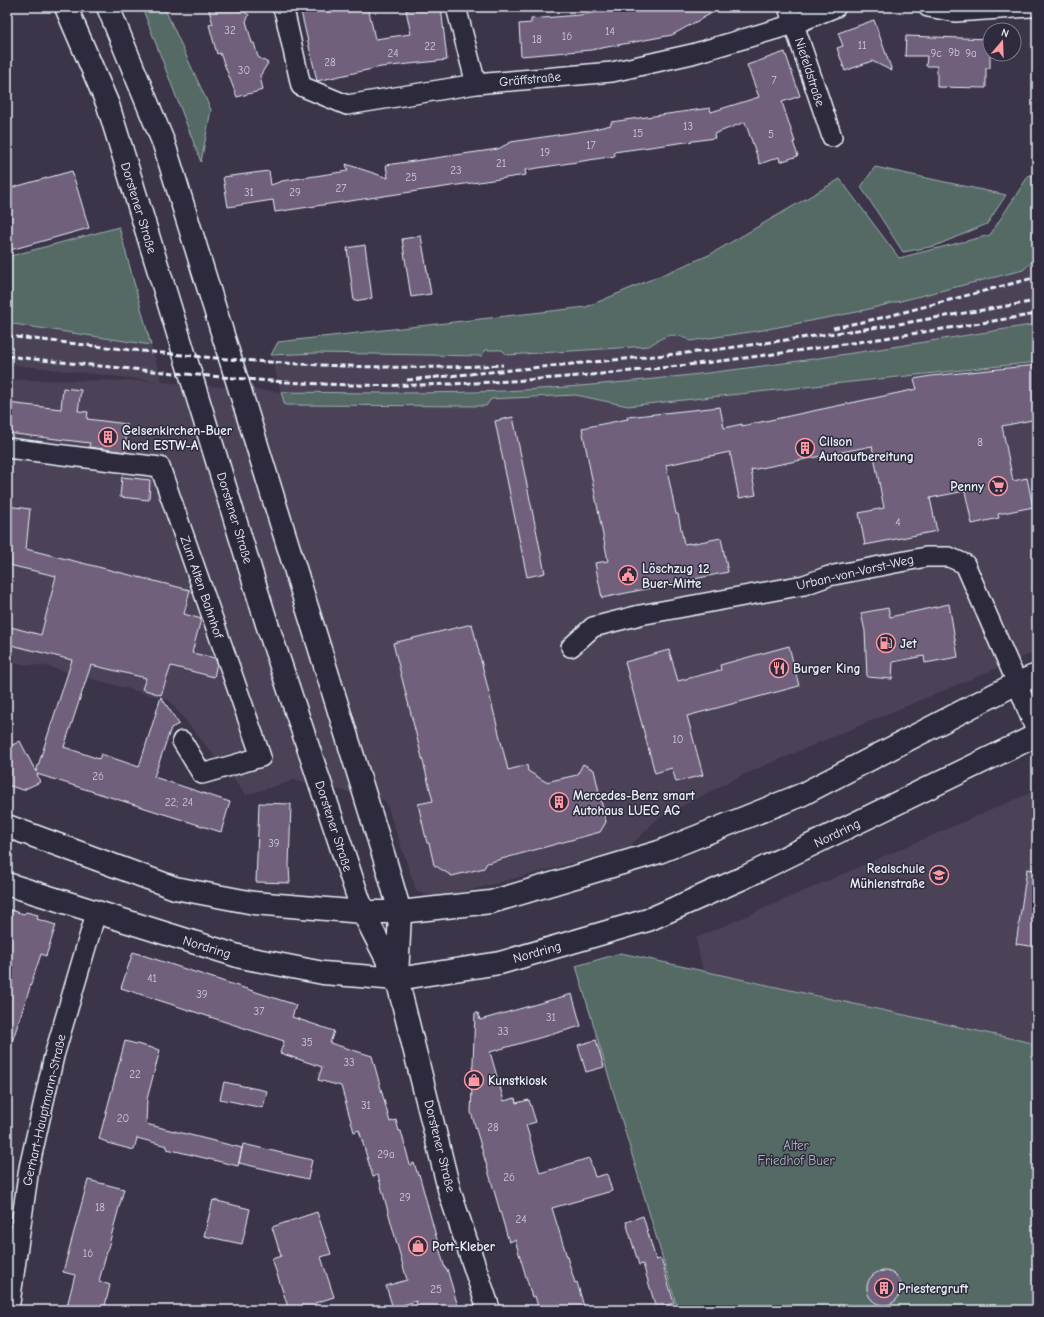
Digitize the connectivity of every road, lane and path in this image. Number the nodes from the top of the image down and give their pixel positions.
1 (66, 7) edge
2 (108, 7) edge
3 (282, 7) edge
4 (456, 7) edge
5 (836, 7) edge
6 (928, 7) edge
7 (1031, 7) edge
8 (791, 15) edge
9 (476, 84) junction
10 (832, 137) dead end
11 (7, 448) edge
12 (571, 647) dead end
13 (1027, 679) edge
14 (1037, 735) edge
15 (182, 741) dead end
16 (7, 826) edge
17 (7, 884) edge
18 (363, 912) junction
19 (400, 912) junction
20 (96, 913) junction
21 (397, 979) junction
22 (9, 1310) edge
23 (489, 1310) edge

1 - 18 main road, Dorstener Straße
2 - 19 main road, Dorstener Straße
3 - 9 street, Gräffstraße
4 - 9 street
5 - 8 street, Gräffstraße
6 - 7 street
8 - 9 street, Gräffstraße
8 - 10 street, Niefeldstraße
11 - 15 street, Zum Alten Bahnhof
12 - 13 street, Urban-von-Vorst-Weg
13 - 14 street, Urban-von-Vorst-Weg
13 - 19 main road
14 - 21 main road, Nordring
16 - 18 main road
17 - 20 main road, Nordring
18 - 19 main road
18 - 21 main road, Dorstener Straße
19 - 21 main road, Dorstener Straße
20 - 21 main road, Nordring
20 - 22 street, Gerhart-Hauptmann-Straße
21 - 23 main road, Dorstener Straße

